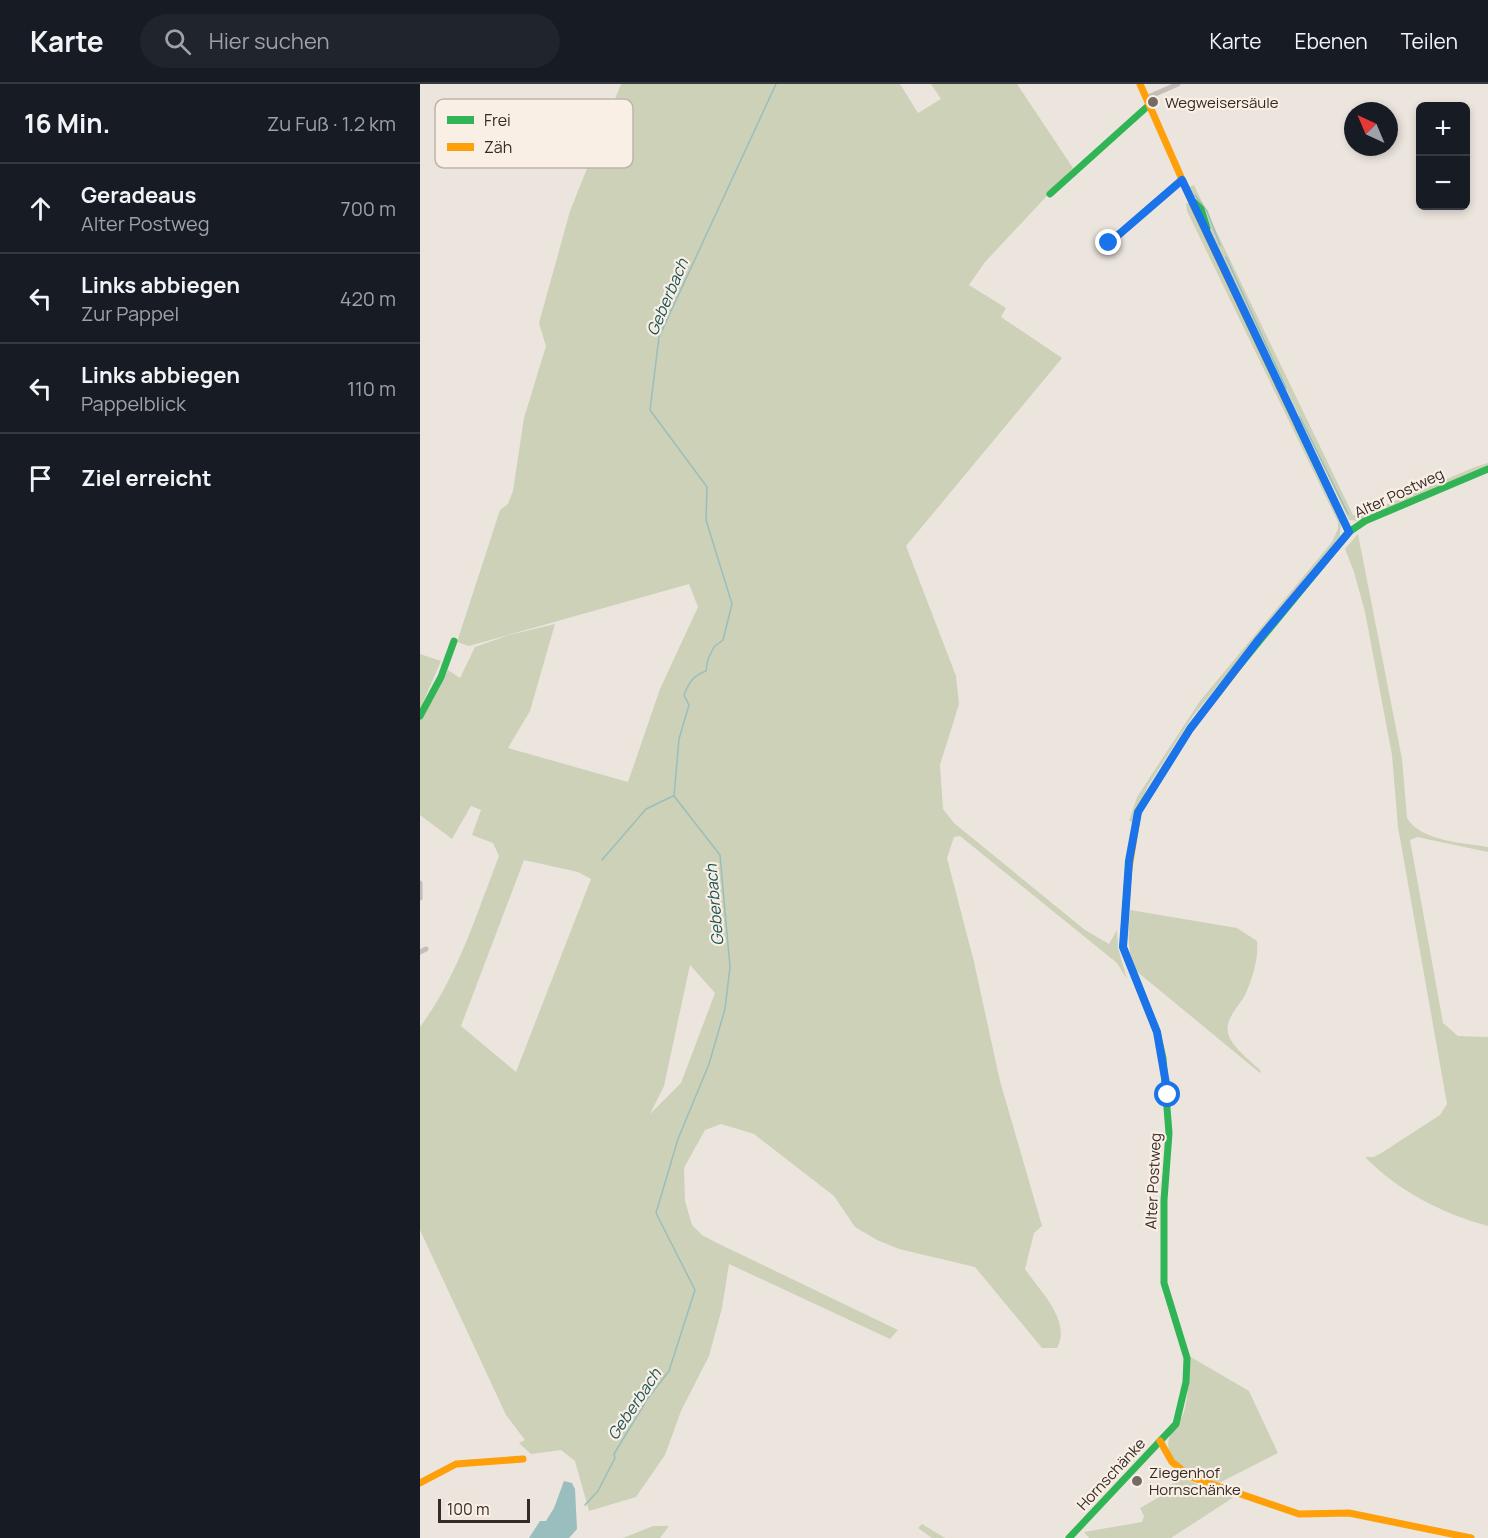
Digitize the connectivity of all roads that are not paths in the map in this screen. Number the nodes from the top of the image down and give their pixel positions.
1 (1140, 84) edge
2 (1178, 84) edge
3 (1148, 102) junction
4 (1182, 180) junction
5 (1050, 194) dead end
6 (1109, 243) dead end
7 (1488, 469) edge
8 (1349, 532) junction
9 (454, 641) dead end
10 (420, 716) edge
11 (420, 883) edge
12 (420, 898) edge
13 (1160, 1441) junction
14 (523, 1459) dead end
15 (420, 1483) edge
16 (1069, 1538) edge
17 (1471, 1538) edge

1 - 3 street
2 - 3 street
3 - 4 street
3 - 5 street
4 - 6 street
4 - 8 street
7 - 8 street, Alter Postweg
8 - 13 street, Alter Postweg
9 - 10 street
11 - 12 street
13 - 16 street, Hornschänke
13 - 17 street, Hornschänke
14 - 15 street

